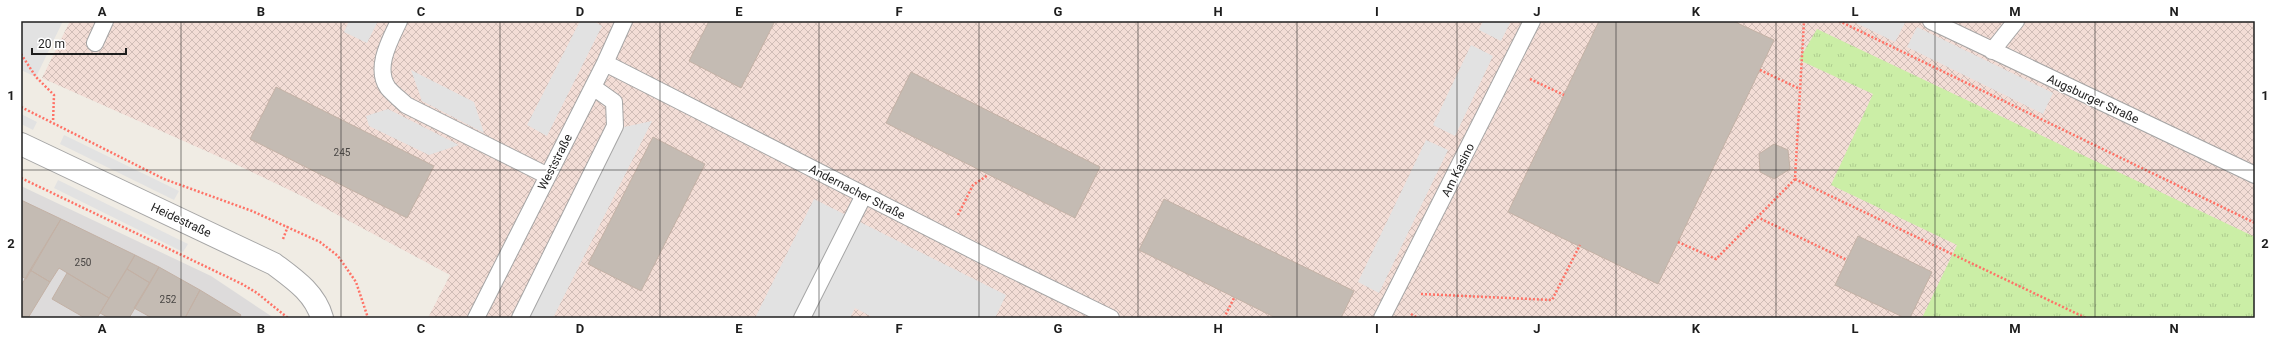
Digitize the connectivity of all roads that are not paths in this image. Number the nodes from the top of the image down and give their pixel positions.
1 (105, 21) edge
2 (400, 21) edge
3 (624, 21) edge
4 (1532, 21) edge
5 (1931, 21) edge
6 (2016, 21) edge
7 (94, 43) dead end
8 (1992, 51) junction
9 (605, 62) junction
10 (593, 87) junction
11 (21, 144) edge
12 (548, 176) junction
13 (2255, 176) edge
14 (864, 195) junction
15 (322, 318) edge
16 (476, 318) edge
17 (520, 318) edge
18 (802, 318) edge
19 (1111, 318) edge
20 (1382, 318) edge

1 - 7 lane
2 - 12 lane
3 - 9 lane, Weststraße
4 - 20 lane, Am Kasino
5 - 8 lane, Augsburger Straße
6 - 8 lane
8 - 13 lane, Augsburger Straße
9 - 10 lane, Weststraße
9 - 14 lane, Andernacher Straße
10 - 12 lane, Weststraße
10 - 17 lane
11 - 15 street, Heidestraße
12 - 16 lane, Weststraße
14 - 18 lane
14 - 19 lane, Andernacher Straße

